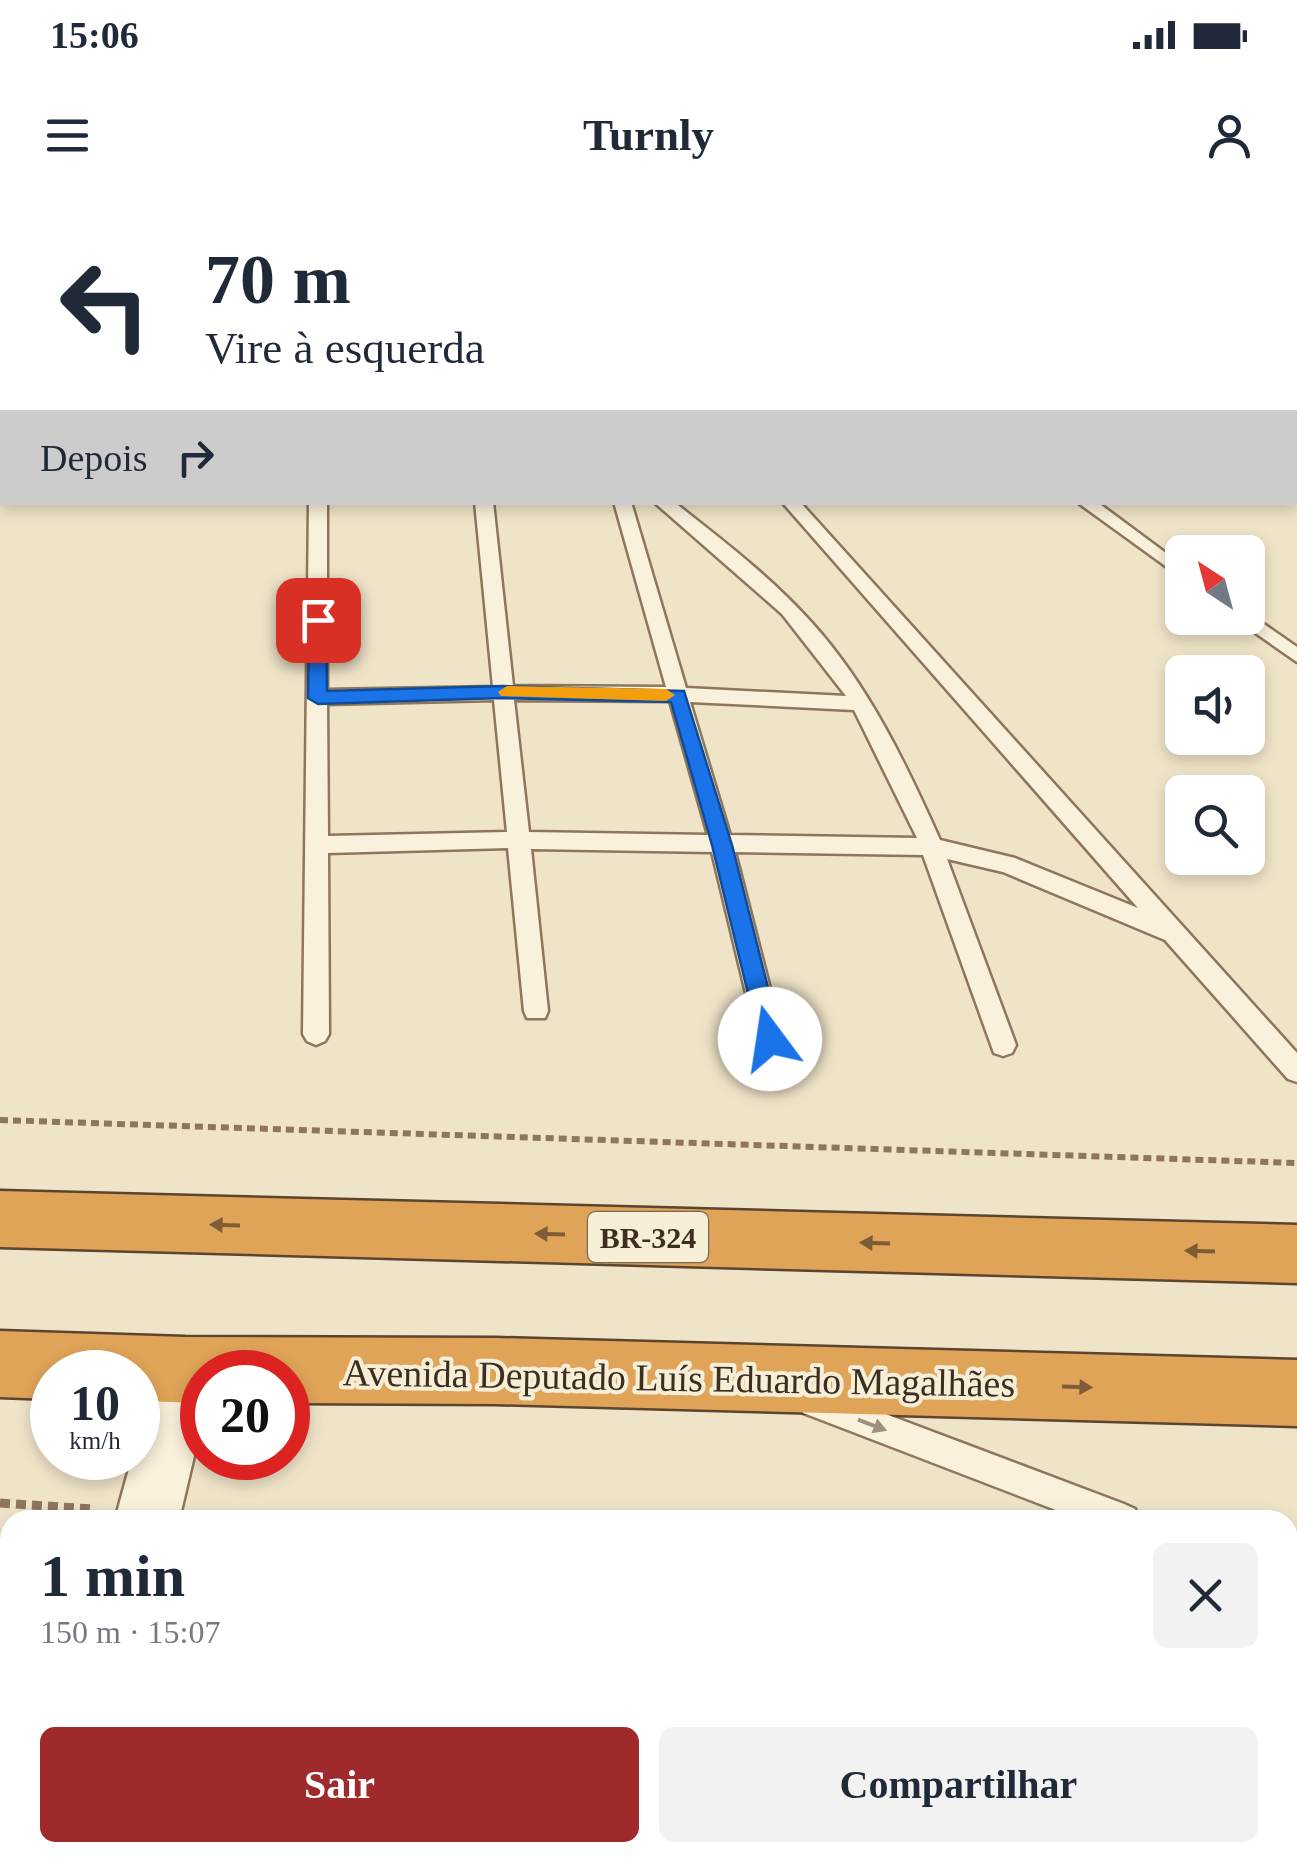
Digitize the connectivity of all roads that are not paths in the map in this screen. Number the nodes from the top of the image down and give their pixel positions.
1 (318, 505) edge
2 (484, 505) edge
3 (623, 505) edge
4 (666, 505) edge
5 (793, 505) edge
6 (1089, 505) edge
7 (1165, 561) edge
8 (1265, 633) edge
9 (1297, 656) edge
10 (502, 692) junction
11 (678, 696) junction
12 (318, 698) junction
13 (861, 704) junction
14 (516, 840) junction
15 (317, 845) junction
16 (722, 845) junction
17 (932, 846) junction
18 (1174, 933) junction
19 (536, 1011) dead end
20 (316, 1034) dead end
21 (770, 1039) dead end
22 (1003, 1044) dead end
23 (1297, 1071) edge
24 (0, 1219) edge
25 (1297, 1254) edge
26 (0, 1364) edge
27 (180, 1370) edge
28 (310, 1372) edge
29 (748, 1378) junction
30 (180, 1390) edge
31 (1297, 1393) edge
32 (150, 1510) edge
33 (1098, 1510) edge

1 - 12 lane
2 - 10 lane
3 - 11 lane
4 - 13 lane
5 - 18 lane
6 - 7 lane
8 - 9 lane
10 - 11 lane
10 - 12 lane
10 - 14 lane
11 - 13 lane
11 - 16 lane
12 - 15 lane
13 - 17 lane
14 - 15 lane
14 - 16 lane
14 - 19 lane
15 - 20 lane
16 - 17 lane
16 - 21 lane
17 - 18 lane
17 - 22 lane
18 - 23 lane
25 -> 24 highway, BR-324
26 - 27 highway, Avenida Deputado Luís Eduardo Magalhães
28 - 29 highway, Avenida Deputado Luís Eduardo Magalhães
29 -> 31 highway, Avenida Deputado Luís Eduardo Magalhães
29 -> 33 lane
30 - 32 street

